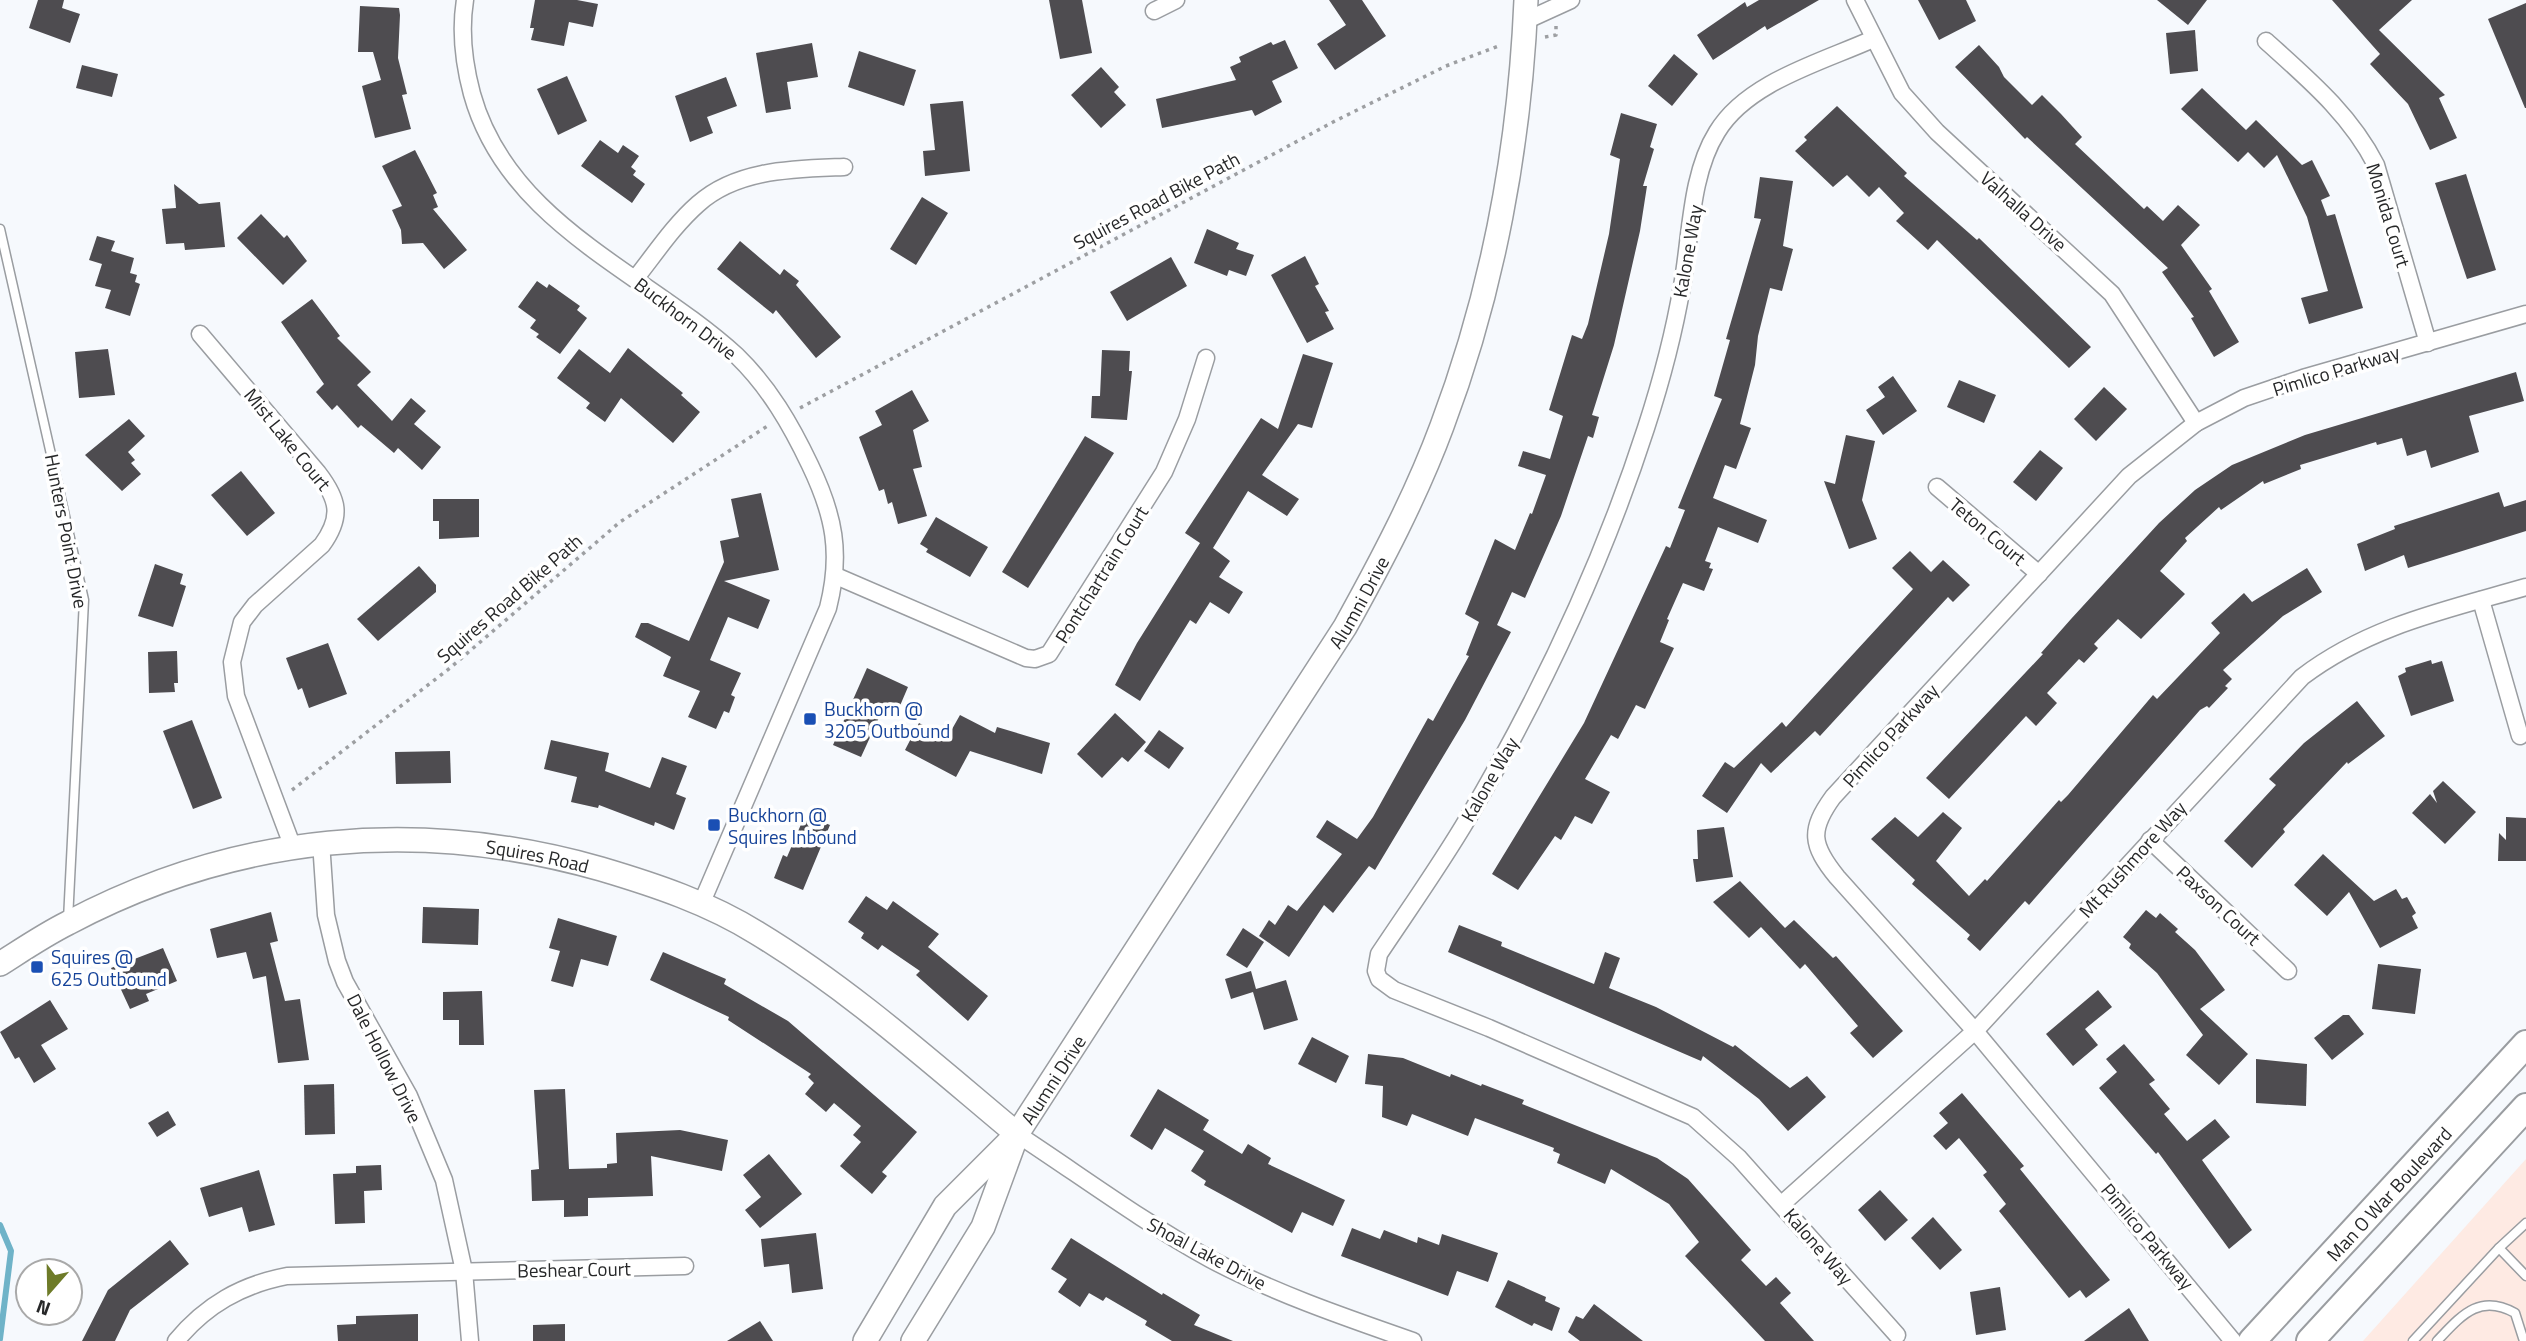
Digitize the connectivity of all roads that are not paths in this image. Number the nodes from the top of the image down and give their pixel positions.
1 (465, 0) edge
2 (1176, 0) edge
3 (1571, 0) edge
4 (1855, 0) edge
5 (1526, 10) edge
6 (1154, 11) dead end
7 (1873, 40) junction
8 (2266, 41) dead end
9 (844, 167) dead end
10 (0, 229) edge
11 (635, 279) junction
12 (2526, 314) edge
13 (200, 334) dead end
14 (2428, 343) junction
15 (1206, 358) dead end
16 (2196, 423) junction
17 (1937, 487) dead end
18 (2039, 574) junction
19 (836, 576) junction
20 (2526, 587) edge
21 (2481, 600) junction
22 (2521, 736) dead end
23 (2150, 840) junction
24 (321, 842) junction
25 (292, 845) junction
26 (702, 902) junction
27 (68, 923) junction
28 (0, 964) edge
29 (2288, 971) dead end
30 (1975, 1031) junction
31 (2526, 1044) edge
32 (2526, 1107) edge
33 (1017, 1134) junction
34 (1782, 1204) junction
35 (2526, 1223) edge
36 (2499, 1248) junction
37 (685, 1266) dead end
38 (464, 1271) junction
39 (2526, 1276) edge
40 (1897, 1335) dead end
41 (176, 1341) edge
42 (470, 1341) edge
43 (865, 1341) edge
44 (913, 1341) edge
45 (1413, 1341) edge
46 (2233, 1341) edge
47 (2252, 1341) edge
48 (2310, 1341) edge
49 (2413, 1341) edge
50 (2437, 1341) edge
51 (2524, 1341) edge

1 - 11 street, Buckhorn Drive
2 - 6 street
3 - 5 street
4 - 7 street, Valhalla Drive
5 - 33 street, Alumni Drive
7 - 16 street, Valhalla Drive
7 - 34 street, Kalone Way
8 - 14 street, Monida Court
9 - 11 street
10 - 27 lane, Hunters Point Drive
11 - 19 street, Buckhorn Drive
12 - 14 street, Pimlico Parkway
13 - 25 street, Mist Lake Court
14 - 16 street, Pimlico Parkway
15 - 19 street, Pontchartrain Court
16 - 18 street, Pimlico Parkway
17 - 18 street, Teton Court
18 - 30 street, Pimlico Parkway
19 - 26 street, Buckhorn Drive
20 - 21 street, Mt Rushmore Way
21 - 22 street
21 - 23 street, Mt Rushmore Way
23 - 29 street, Paxson Court
23 - 30 street, Mt Rushmore Way
24 - 25 street, Squires Road
24 - 26 street, Squires Road
24 - 38 street, Dale Hollow Drive
25 - 27 street, Squires Road
26 - 33 street, Squires Road
27 - 28 street, Squires Road
30 - 34 street, Mt Rushmore Way
30 - 46 street, Pimlico Parkway
31 - 47 main road, Man O War Boulevard
32 - 48 main road
33 - 43 street, Alumni Drive
33 - 44 street, Alumni Drive
33 - 45 street, Shoal Lake Drive
34 - 40 street, Kalone Way
35 - 36 lane
36 - 39 lane
36 - 49 lane
37 - 38 street, Beshear Court
38 - 41 street
38 - 42 street, Dale Hollow Drive
50 - 51 lane

